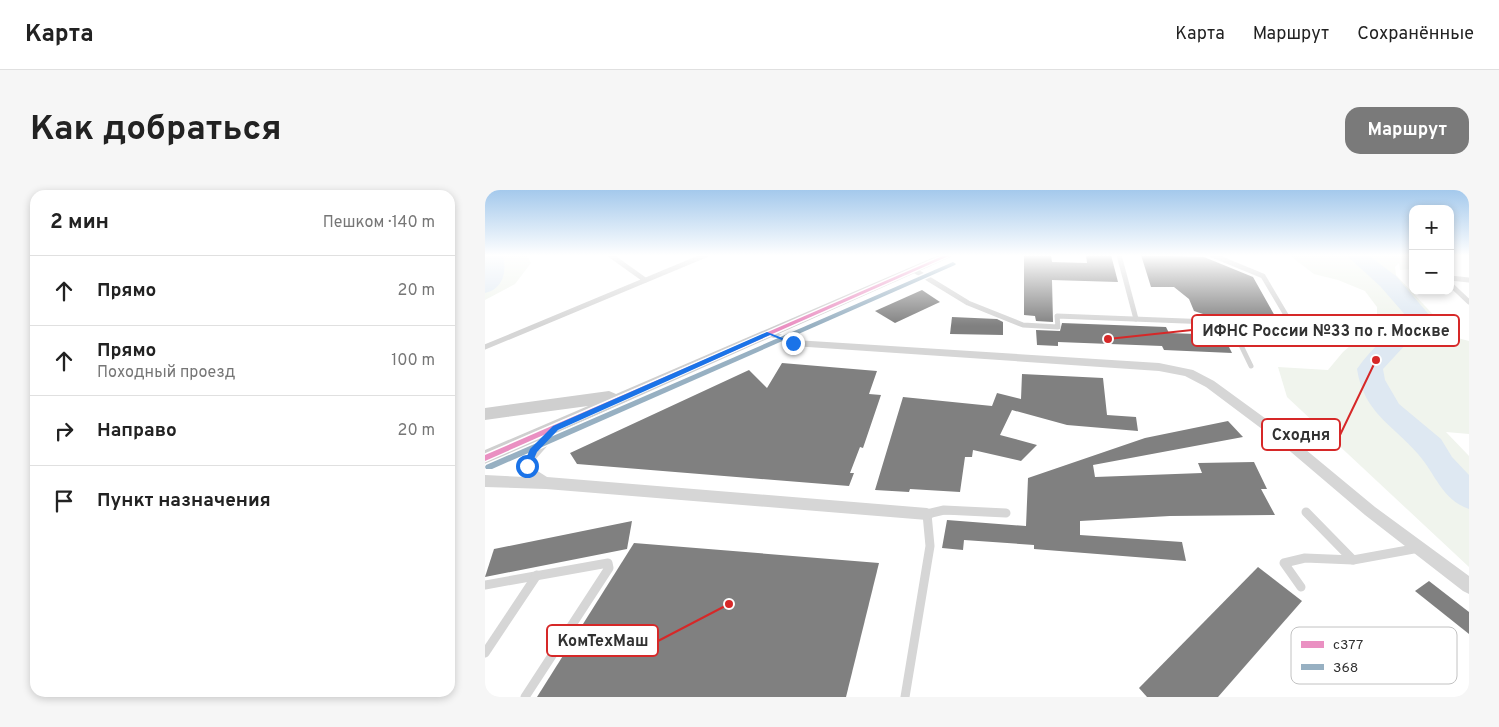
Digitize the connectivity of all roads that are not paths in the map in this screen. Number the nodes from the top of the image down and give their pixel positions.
1 (648, 279) edge
2 (893, 279) edge
3 (927, 279) edge
4 (1125, 279) edge
5 (1265, 279) edge
6 (1456, 279) edge
7 (645, 280) joint
8 (1469, 280) edge
9 (1454, 288) edge
10 (1469, 302) edge
11 (1136, 319) junction
12 (770, 333) junction
13 (1235, 334) junction
14 (485, 347) edge
15 (1251, 366) dead end
16 (632, 393) junction
17 (511, 410) junction
18 (485, 414) edge
19 (556, 428) junction
20 (485, 458) edge
21 (485, 481) edge
22 (546, 483) junction
23 (1306, 512) dead end
24 (1006, 513) dead end
25 (927, 514) junction
26 (1419, 548) junction
27 (1353, 560) junction
28 (537, 575) junction
29 (485, 585) edge
30 (1469, 586) edge
31 (1301, 587) dead end
32 (485, 652) edge
33 (525, 697) edge
34 (905, 697) edge

1 - 7 lane
2 - 12 main road
3 - 11 lane
4 - 11 lane
5 - 13 lane
6 - 8 lane
7 - 14 lane
9 - 10 lane
11 - 13 lane
12 - 16 main road
12 - 26 street
13 - 15 lane
16 - 17 main road
16 - 19 main road
17 - 18 main road
17 - 19 main road
19 - 20 main road
19 - 22 street
21 - 22 street
22 - 25 street
23 - 27 lane
24 - 25 lane
25 - 34 lane
26 - 27 lane
26 - 30 street
27 - 31 lane
28 - 29 lane
28 - 32 lane
28 - 33 lane

